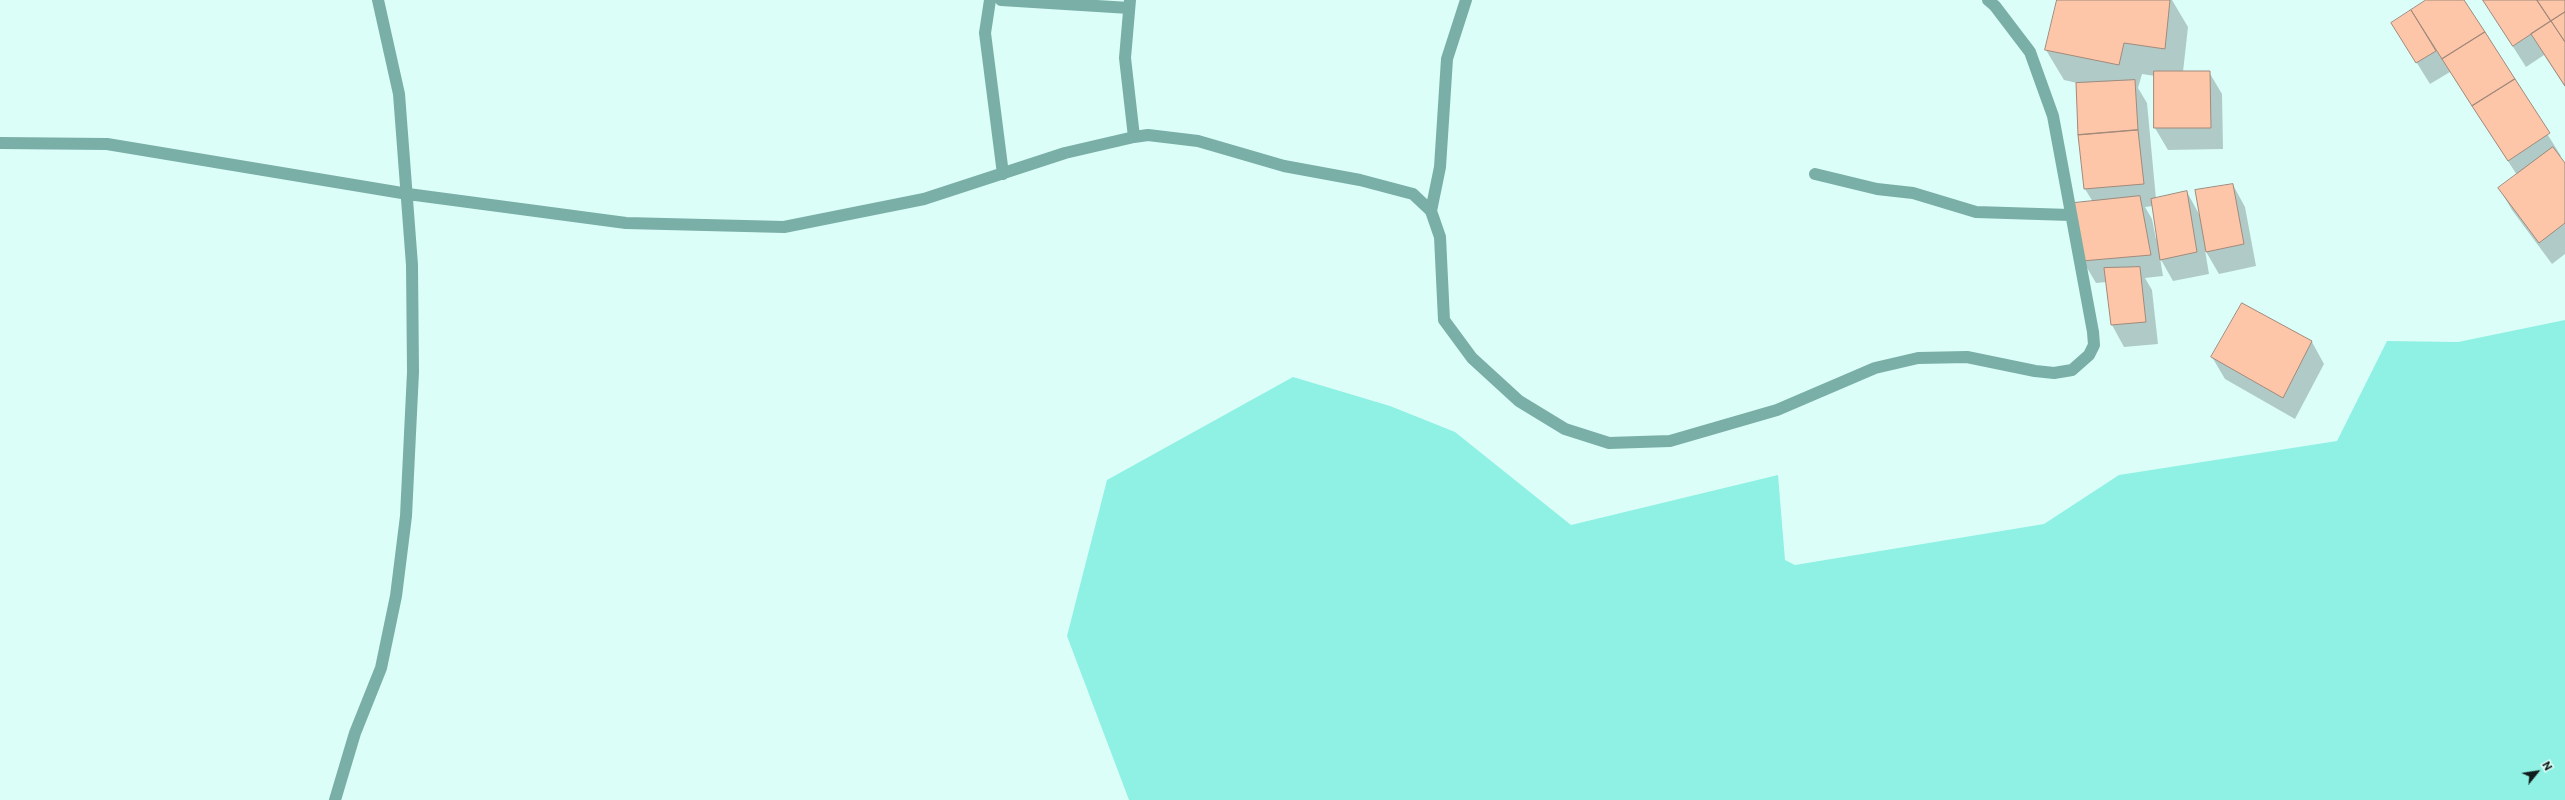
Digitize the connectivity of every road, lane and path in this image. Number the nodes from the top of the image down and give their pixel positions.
1 (378, 0) edge
2 (990, 0) edge
3 (1001, 0) edge
4 (1466, 0) edge
5 (1988, 0) edge
6 (1129, 4) edge
7 (1134, 137) junction
8 (0, 143) edge
9 (1003, 174) junction
10 (1815, 174) dead end
11 (408, 194) junction
12 (1430, 210) junction
13 (2070, 215) junction
14 (335, 800) edge

1 - 11 street
2 - 9 street
3 - 6 street
4 - 12 street
5 - 13 street
6 - 7 street
7 - 9 street
7 - 12 street
8 - 11 street
9 - 11 street
10 - 13 street
11 - 14 street
12 - 13 street

